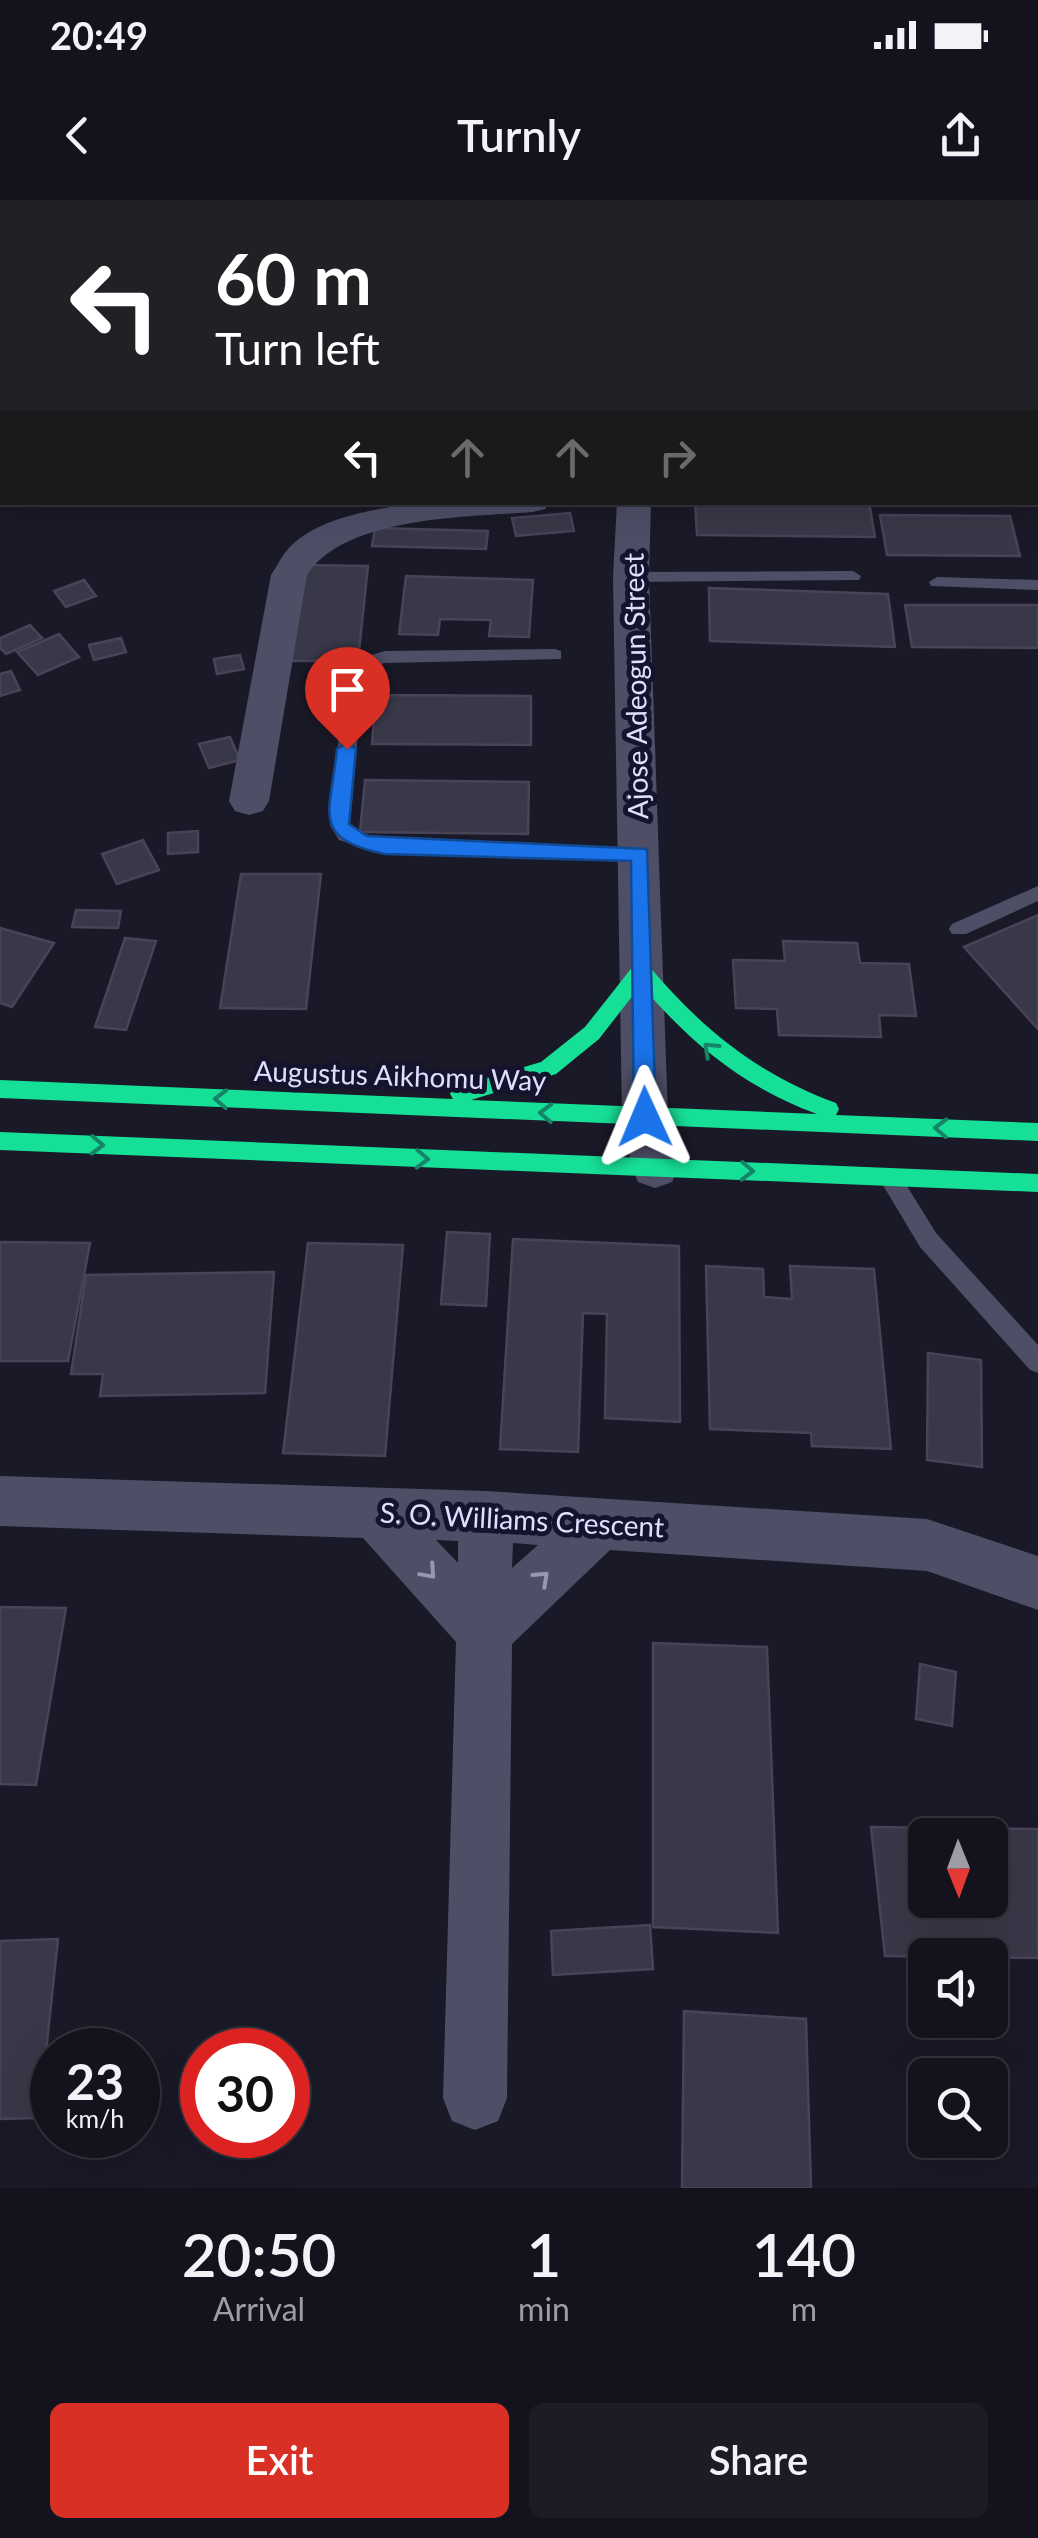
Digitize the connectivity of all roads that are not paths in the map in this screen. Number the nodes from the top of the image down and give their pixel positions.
1 (507, 505) edge
2 (634, 505) edge
3 (853, 576) dead end
4 (631, 577) junction
5 (937, 582) dead end
6 (1038, 586) edge
7 (555, 655) dead end
8 (249, 801) dead end
9 (640, 854) junction
10 (1038, 894) edge
11 (959, 929) dead end
12 (641, 971) junction
13 (0, 1090) edge
14 (415, 1107) junction
15 (645, 1117) junction
16 (894, 1126) junction
17 (1038, 1132) edge
18 (0, 1142) edge
19 (655, 1168) junction
20 (889, 1177) junction
21 (1038, 1182) edge
22 (1038, 1362) edge
23 (0, 1501) edge
24 (374, 1512) junction
25 (486, 1516) junction
26 (600, 1523) junction
27 (1038, 1582) edge
28 (484, 1632) junction
29 (474, 2098) dead end

1 - 8 street
2 - 4 street, Ajose Adeogun Street
3 - 4 lane
4 - 9 street, Ajose Adeogun Street
5 - 6 lane
7 - 9 lane
9 - 12 street, Ajose Adeogun Street
10 - 11 lane
12 - 14 street
12 - 15 street, Ajose Adeogun Street
16 -> 12 street
14 -> 13 street, Augustus Aikhomu Way
15 -> 14 street, Augustus Aikhomu Way
15 - 16 street, Augustus Aikhomu Way
15 - 19 street, Ajose Adeogun Street
17 -> 16 street, Augustus Aikhomu Way
18 -> 19 street
19 -> 20 street
20 - 21 street
20 - 22 lane
23 - 24 street, S. O. Williams Crescent
24 - 25 street, S. O. Williams Crescent
24 -> 28 street
25 - 26 street, S. O. Williams Crescent
25 - 28 street
26 - 27 street, S. O. Williams Crescent
28 -> 26 street
28 - 29 street

